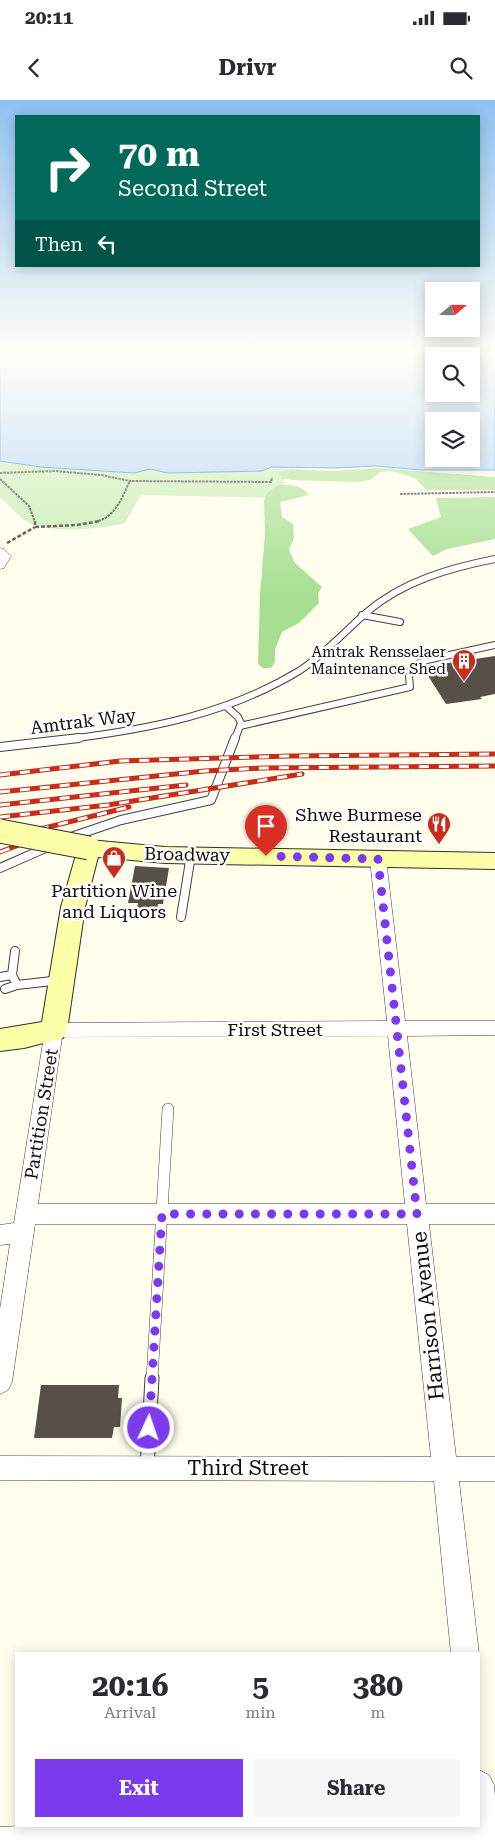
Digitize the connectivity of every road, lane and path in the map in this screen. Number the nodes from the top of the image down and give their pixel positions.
1 (0, 473) edge
2 (272, 477) dead end
3 (0, 479) edge
4 (130, 481) junction
5 (495, 492) edge
6 (400, 494) dead end
7 (35, 527) junction
8 (0, 549) edge
9 (495, 559) edge
10 (0, 566) edge
11 (362, 616) junction
12 (400, 622) dead end
13 (495, 645) edge
14 (227, 707) junction
15 (170, 723) joint
16 (240, 726) junction
17 (0, 747) edge
18 (0, 831) edge
19 (89, 848) junction
20 (191, 855) junction
21 (378, 859) junction
22 (495, 861) edge
23 (0, 868) edge
24 (181, 917) dead end
25 (15, 951) dead end
26 (12, 975) junction
27 (0, 976) edge
28 (61, 980) junction
29 (17, 985) junction
30 (5, 989) dead end
31 (396, 1028) junction
32 (495, 1028) edge
33 (54, 1030) junction
34 (0, 1040) edge
35 (168, 1109) dead end
36 (162, 1214) junction
37 (417, 1214) junction
38 (495, 1214) edge
39 (25, 1223) junction
40 (0, 1235) edge
41 (0, 1382) edge
42 (0, 1468) edge
43 (147, 1468) junction
44 (444, 1469) junction
45 (495, 1469) edge
46 (464, 1652) edge
47 (480, 1790) edge
48 (489, 1831) edge
49 (0, 1842) edge

1 - 4 path
2 - 4 path
3 - 7 path
4 - 7 path
5 - 6 path
7 - 8 path
8 - 10 street
9 - 11 lane
11 - 12 lane
11 - 14 lane
13 - 16 lane
14 - 15 lane
14 - 16 lane
15 - 17 lane, Amtrak Way
16 - 23 lane
18 - 19 street, Broadway, bridge
19 - 20 street, Broadway
19 - 28 street, Partition Street
20 - 21 street, Broadway
20 - 24 lane
21 - 22 street, Broadway
21 - 31 street, Harrison Avenue
25 - 26 lane
26 - 27 lane
26 - 29 lane
28 - 29 lane
28 - 33 street, Partition Street
29 - 30 lane
31 - 32 street, First Street
31 - 33 street, First Street
31 - 37 street, Harrison Avenue
33 - 34 street
33 - 39 street, Partition Street
35 - 36 lane
36 - 37 street
36 - 39 street
36 - 43 lane
37 - 38 street
37 - 44 street, Harrison Avenue
39 - 40 street
39 - 41 street, Partition Street
42 - 43 street, Third Street
43 - 44 street, Third Street
44 - 45 street, Third Street
44 - 46 street, Harrison Avenue
47 - 48 street
48 - 49 street

